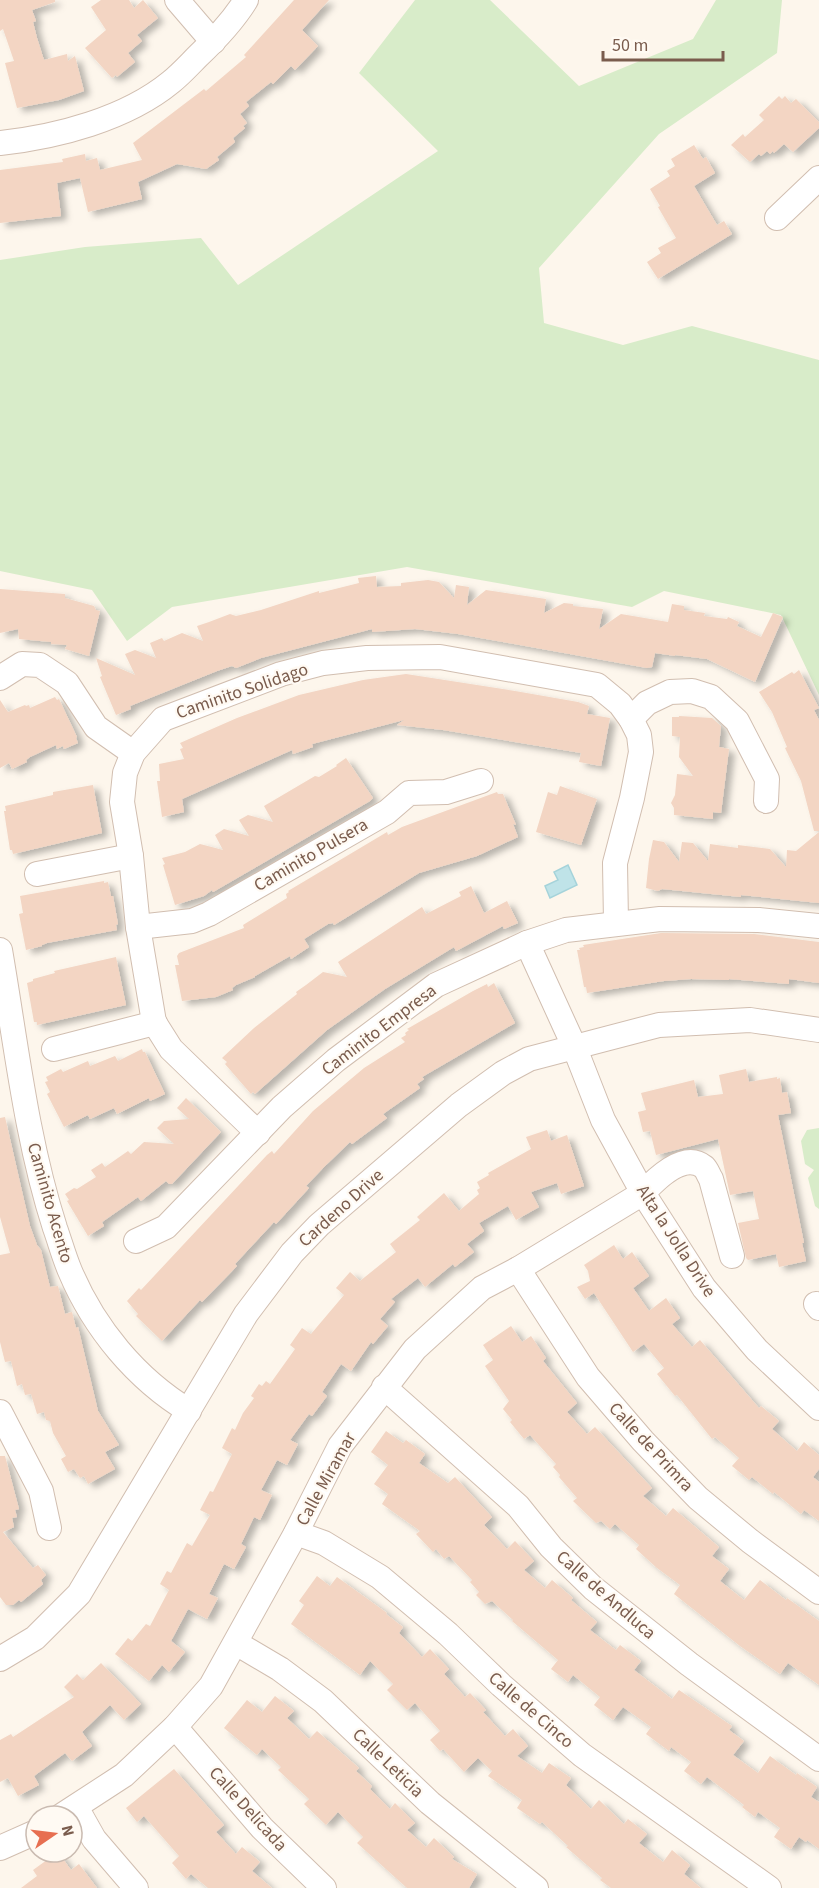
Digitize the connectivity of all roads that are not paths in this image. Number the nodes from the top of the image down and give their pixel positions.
1 (177, 0) edge
2 (246, 0) edge
3 (213, 42) junction
4 (0, 143) edge
5 (819, 178) edge
6 (777, 218) dead end
7 (0, 678) edge
8 (631, 719) junction
9 (133, 753) junction
10 (481, 781) dead end
11 (766, 801) dead end
12 (131, 856) junction
13 (37, 874) dead end
14 (616, 922) junction
15 (819, 926) edge
16 (138, 927) junction
17 (527, 943) junction
18 (0, 950) edge
19 (155, 1023) junction
20 (819, 1030) edge
21 (574, 1046) junction
22 (54, 1049) dead end
23 (258, 1133) junction
24 (643, 1193) junction
25 (136, 1241) dead end
26 (732, 1256) dead end
27 (518, 1269) junction
28 (384, 1387) junction
29 (819, 1408) edge
30 (189, 1411) junction
31 (0, 1412) edge
32 (49, 1528) dead end
33 (296, 1533) junction
34 (819, 1592) edge
35 (236, 1643) junction
36 (0, 1659) edge
37 (175, 1727) junction
38 (819, 1759) edge
39 (79, 1804) edge
40 (84, 1828) edge
41 (24, 1837) edge
42 (0, 1848) edge
43 (136, 1888) edge
44 (324, 1888) edge
45 (536, 1888) edge
46 (769, 1888) edge

1 - 3 street
2 - 3 street
3 - 4 street
5 - 6 street
7 - 9 street
8 - 9 street, Caminito Solidago
8 - 11 street
8 - 14 street, Caminito Solidago
9 - 12 street, Caminito Solidago
10 - 16 street, Caminito Pulsera
12 - 13 street
12 - 16 street, Caminito Solidago
14 - 15 street, Caminito Empresa
14 - 17 street, Caminito Empresa
16 - 19 street, Caminito Solidago
17 - 21 street, Alta la Jolla Drive
17 - 23 street, Caminito Empresa
18 - 30 street, Caminito Acento
19 - 22 street
19 - 23 street, Caminito Solidago
20 - 21 street, Cardeno Drive
21 - 24 street, Alta la Jolla Drive
21 - 30 street, Cardeno Drive
23 - 25 street, Caminito Empresa
24 - 26 street, Calle Miramar
24 - 27 street, Calle Miramar
24 - 29 street, Alta la Jolla Drive
27 - 28 street, Calle Miramar
27 - 34 street, Calle de Primra
28 - 33 street, Calle Miramar
28 - 38 street, Calle de Andluca
30 - 36 street, Cardeno Drive
31 - 32 street
33 - 35 street, Calle Miramar
33 - 46 street, Calle de Cinco
35 - 37 street, Calle Miramar
35 - 45 street, Calle Leticia
37 - 39 street, Calle Miramar
37 - 44 street, Calle Delicada
40 - 43 street
41 - 42 street

